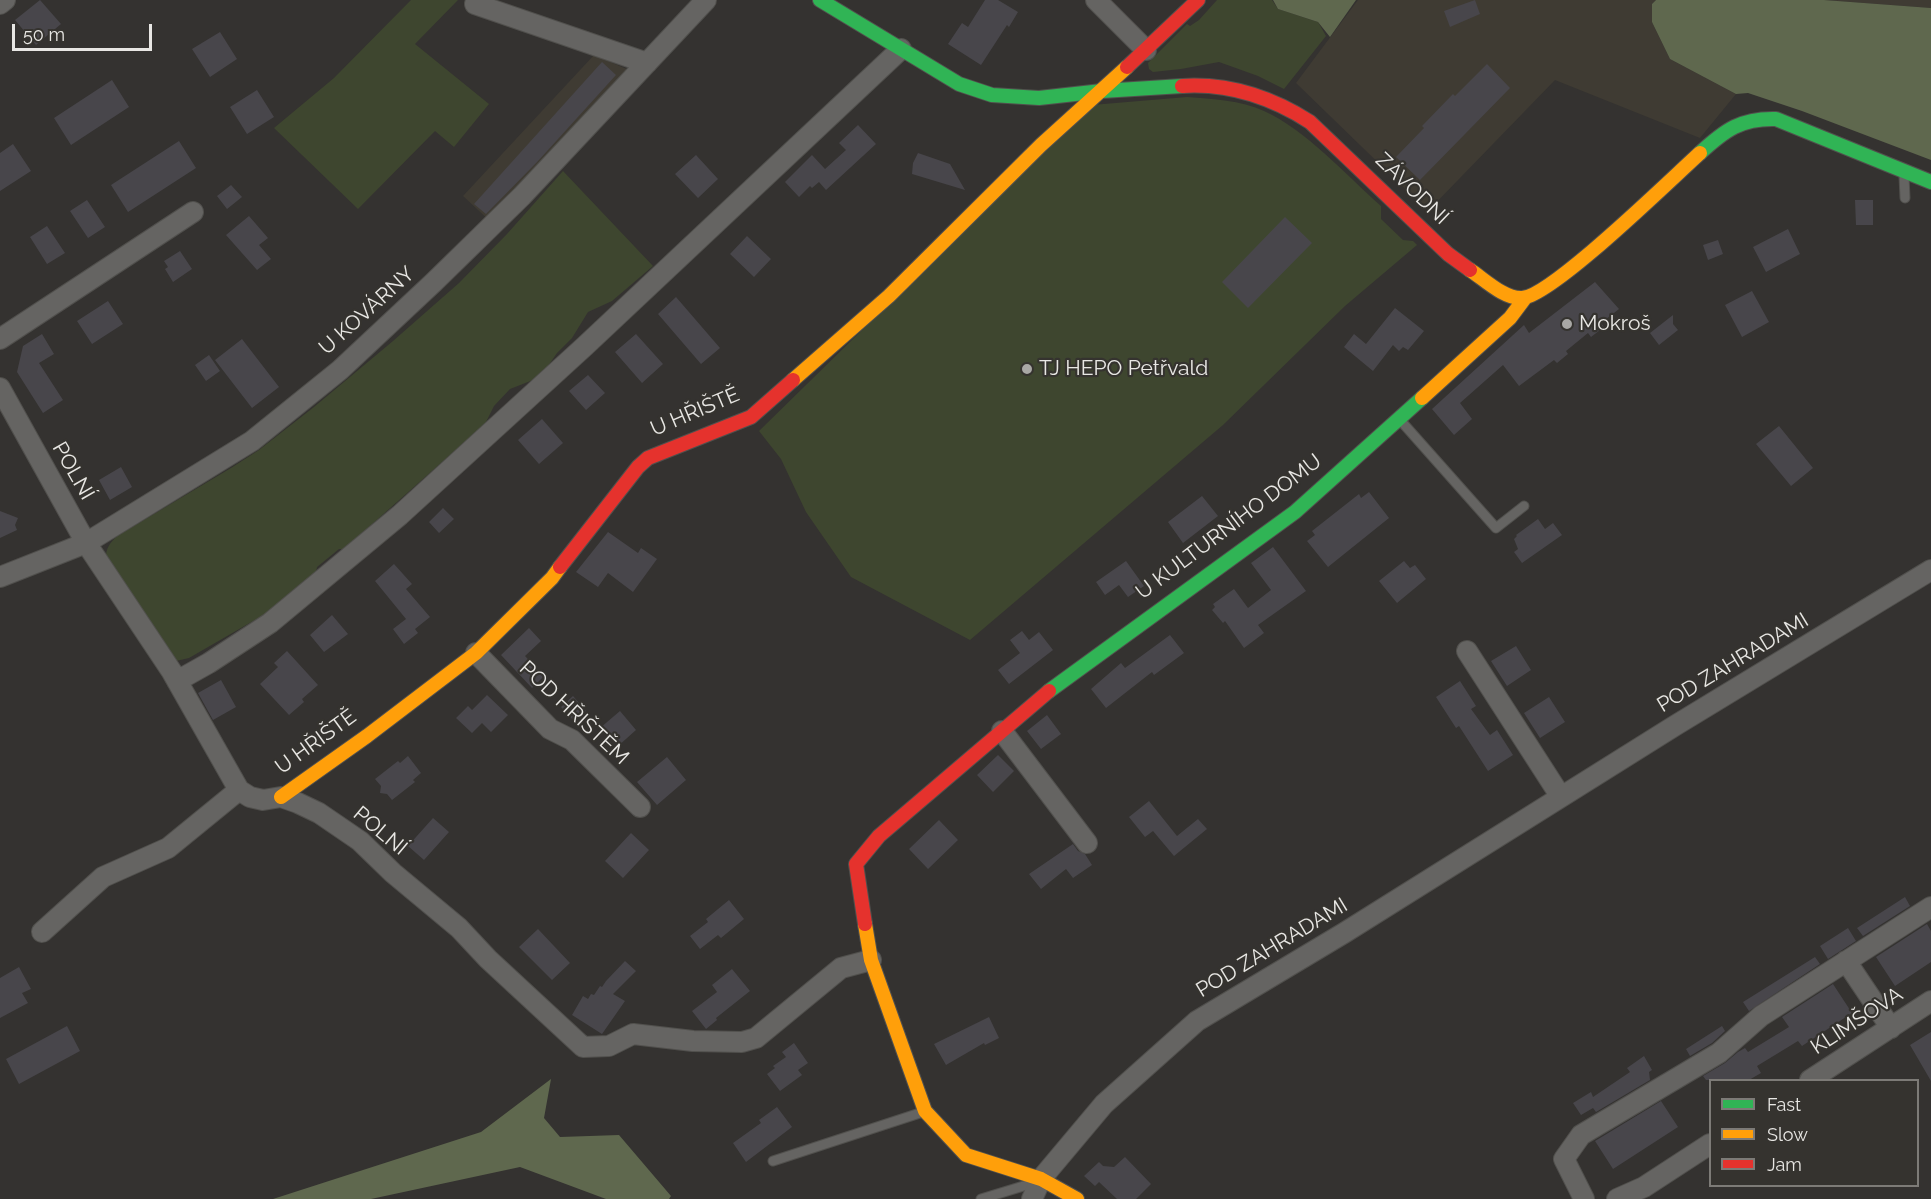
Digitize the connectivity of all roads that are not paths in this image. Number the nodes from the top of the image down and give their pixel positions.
1 (5, 0) edge
2 (706, 0) edge
3 (820, 0) edge
4 (1096, 0) edge
5 (1198, 0) edge
6 (0, 4) edge
7 (475, 4) dead end
8 (901, 49) junction
9 (1146, 50) junction
10 (647, 63) junction
11 (1102, 91) junction
12 (1904, 170) junction
13 (1931, 182) edge
14 (1905, 198) dead end
15 (193, 212) dead end
16 (1525, 298) junction
17 (0, 339) edge
18 (0, 388) edge
19 (1399, 419) junction
20 (1524, 506) dead end
21 (86, 543) junction
22 (1931, 570) edge
23 (0, 577) edge
24 (1467, 651) dead end
25 (476, 653) junction
26 (177, 681) junction
27 (1002, 731) junction
28 (239, 790) junction
29 (281, 797) junction
30 (1561, 797) junction
31 (640, 807) dead end
32 (1087, 843) dead end
33 (1931, 907) edge
34 (42, 932) dead end
35 (871, 960) junction
36 (1846, 961) junction
37 (1931, 1001) edge
38 (1891, 1028) junction
39 (1812, 1079) edge
40 (925, 1112) junction
41 (1709, 1145) edge
42 (773, 1161) dead end
43 (1041, 1179) junction
44 (981, 1199) edge
45 (1032, 1199) edge
46 (1077, 1199) edge
47 (1584, 1199) edge
48 (1617, 1199) edge

1 - 6 street
2 - 10 street, U KOVÁRNY
3 - 8 street, ZÁVODNÍ
4 - 9 street
5 - 9 street, U HŘIŠTĚ
7 - 10 street
8 - 11 street, ZÁVODNÍ
8 - 26 street
9 - 11 street, U HŘIŠTĚ
10 - 21 street, U KOVÁRNY
11 - 16 street, ZÁVODNÍ
11 - 25 street, U HŘIŠTĚ
12 - 13 street
12 - 14 lane
12 - 16 street
15 - 17 street
16 - 19 street, U KULTURNÍHO DOMU
18 - 21 street, POLNÍ
19 - 20 lane
19 - 27 street, U KULTURNÍHO DOMU
21 - 23 street, U KOVÁRNY
21 - 26 street, POLNÍ
22 - 30 street, POD ZAHRADAMI
24 - 30 street
25 - 29 street, U HŘIŠTĚ
25 - 31 street, POD HŘIŠTĚM
26 - 28 street, POLNÍ
27 - 32 street
27 - 35 street, U KULTURNÍHO DOMU
28 - 29 street, POLNÍ
28 - 34 street
29 - 35 street, POLNÍ
30 - 43 street, POD ZAHRADAMI
33 - 36 street
35 - 40 street, U KULTURNÍHO DOMU
36 - 38 street
36 - 47 street
37 - 38 street, KLIMŠOVA
38 - 39 street, KLIMŠOVA
40 - 42 lane
40 - 43 street, U KULTURNÍHO DOMU
41 - 48 street
43 - 44 lane
43 - 45 street, POD ZAHRADAMI
43 - 46 street, U KULTURNÍHO DOMU

